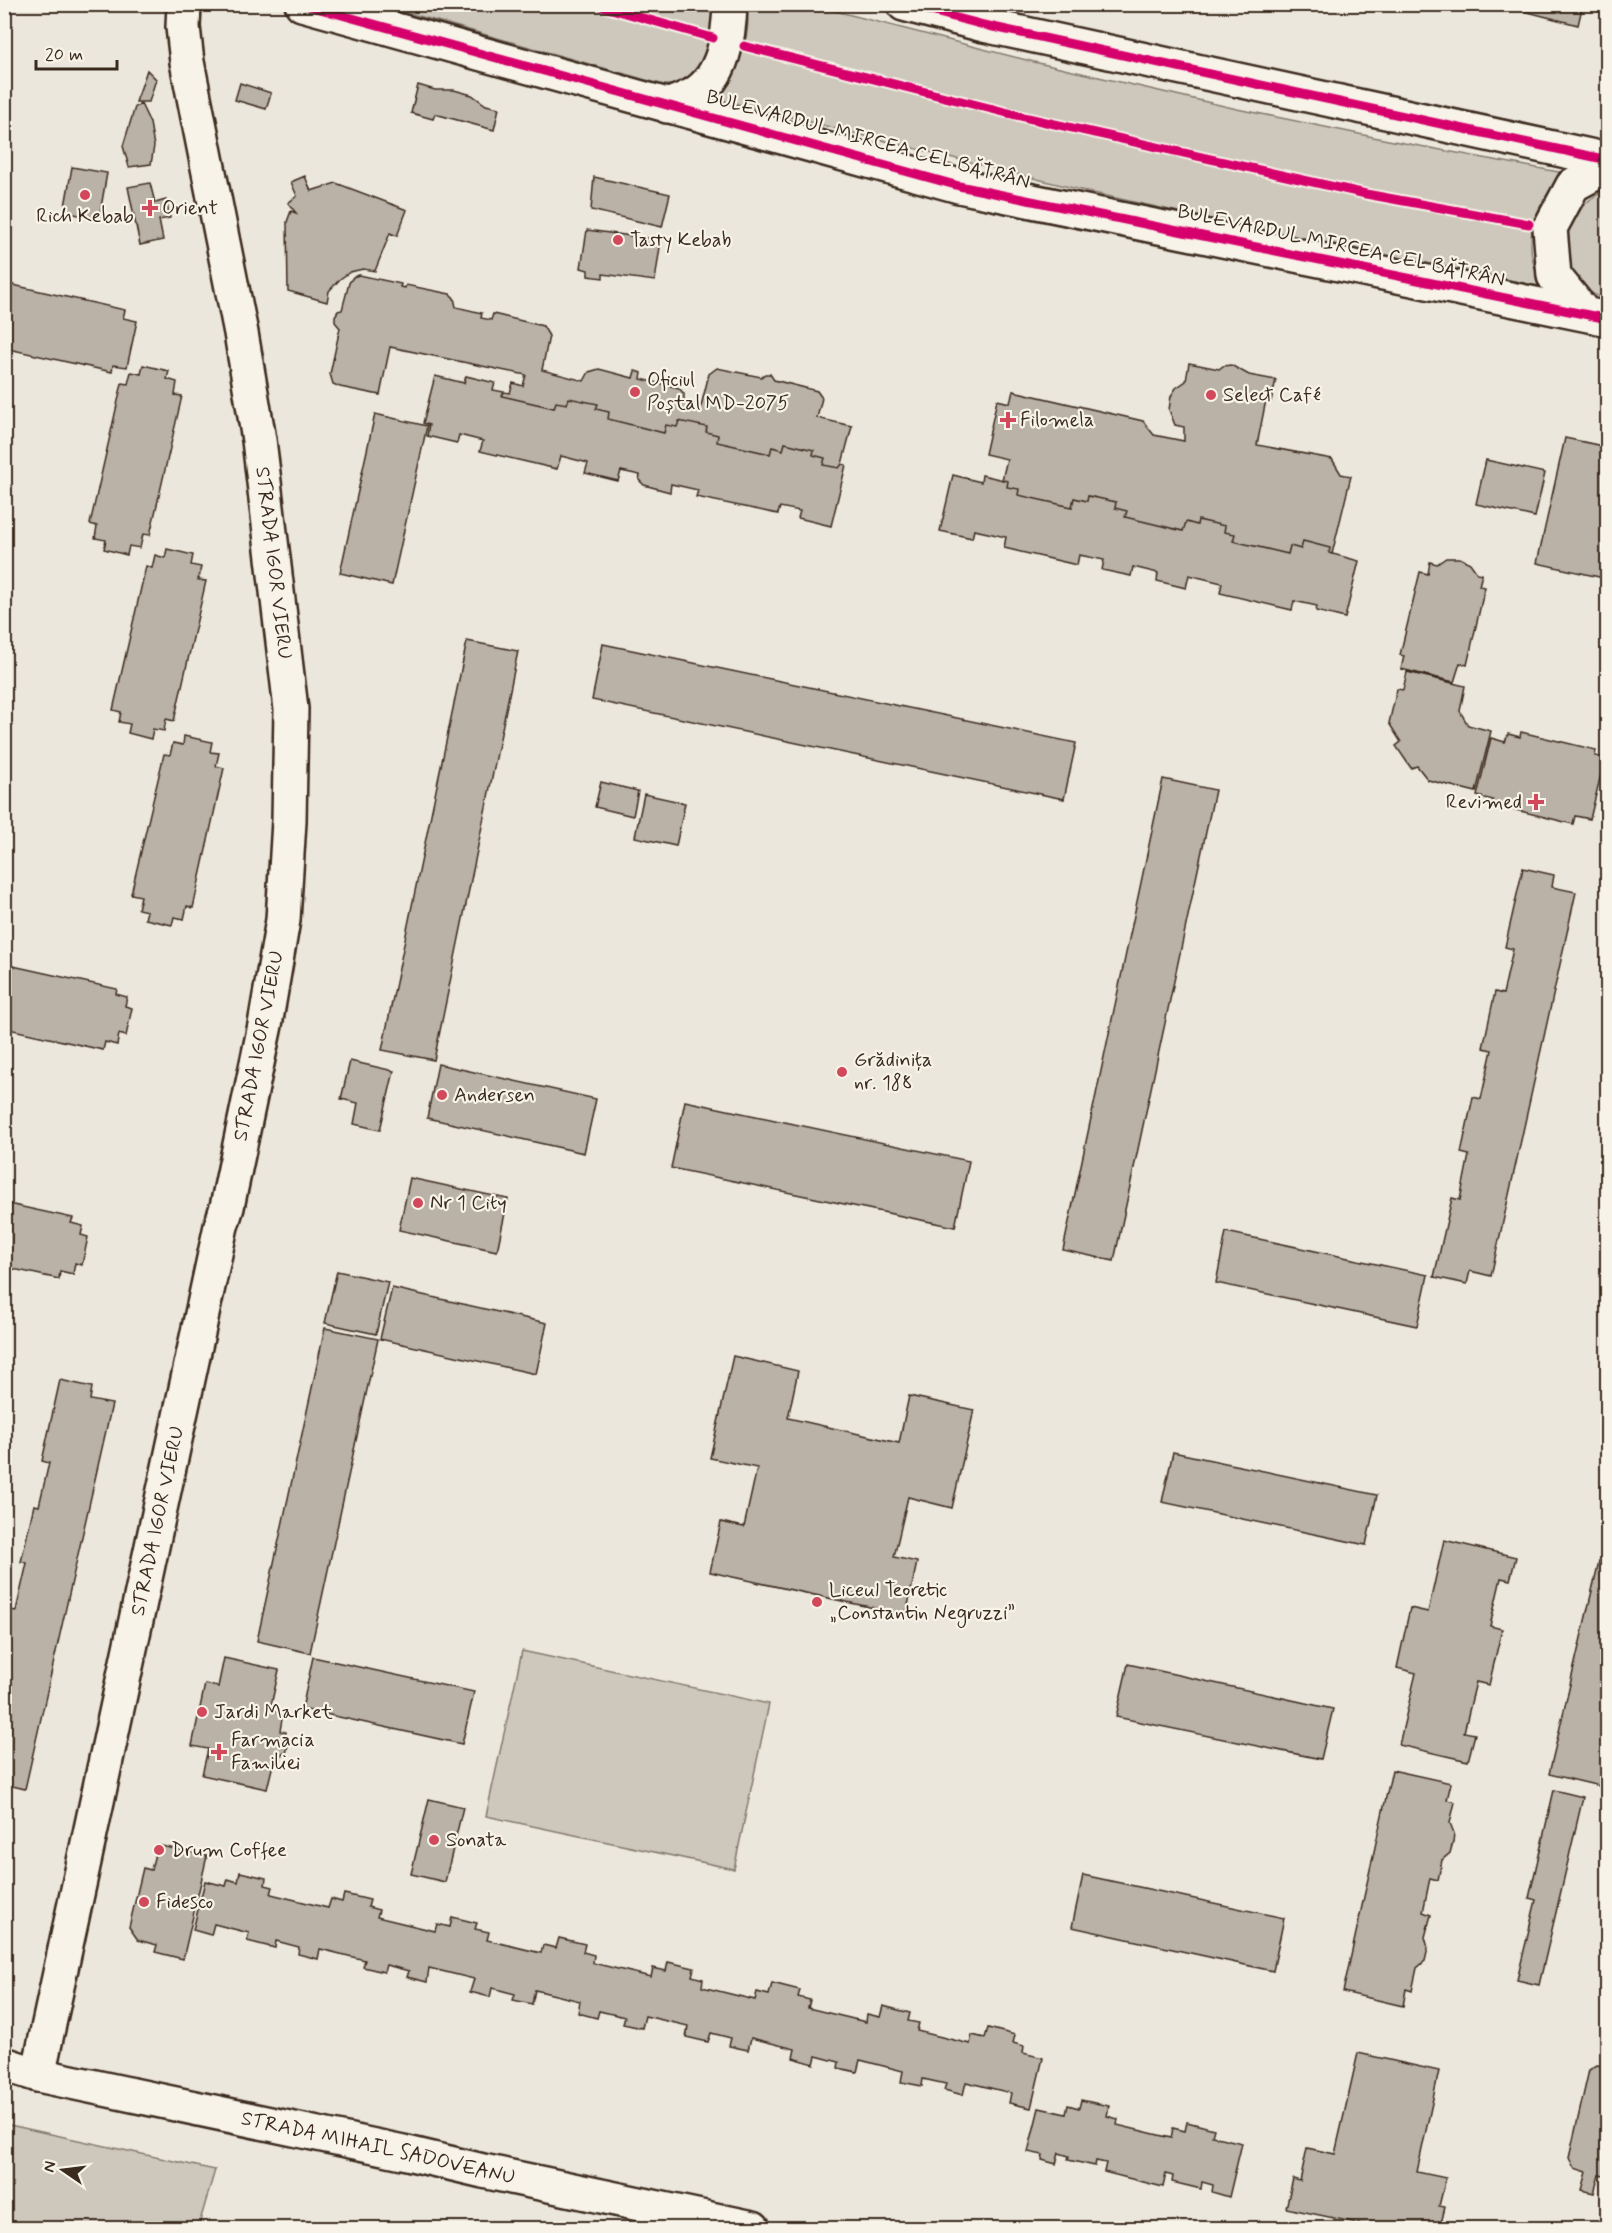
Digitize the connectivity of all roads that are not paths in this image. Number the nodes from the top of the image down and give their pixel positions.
1 (183, 4) edge
2 (302, 4) edge
3 (730, 4) edge
4 (904, 4) edge
5 (667, 106) junction
6 (1608, 160) edge
7 (1608, 166) edge
8 (1596, 316) edge
9 (4, 2064) edge
10 (38, 2075) junction
11 (753, 2229) edge

1 - 10 main road, STRADA IGOR VIERU
2 - 5 main road, BULEVARDUL MIRCEA CEL BĂTRÂN
3 - 5 main road
4 - 6 main road
5 - 8 main road, BULEVARDUL MIRCEA CEL BĂTRÂN
7 - 8 main road
9 - 10 main road, STRADA MIHAIL SADOVEANU
10 - 11 main road, STRADA MIHAIL SADOVEANU

